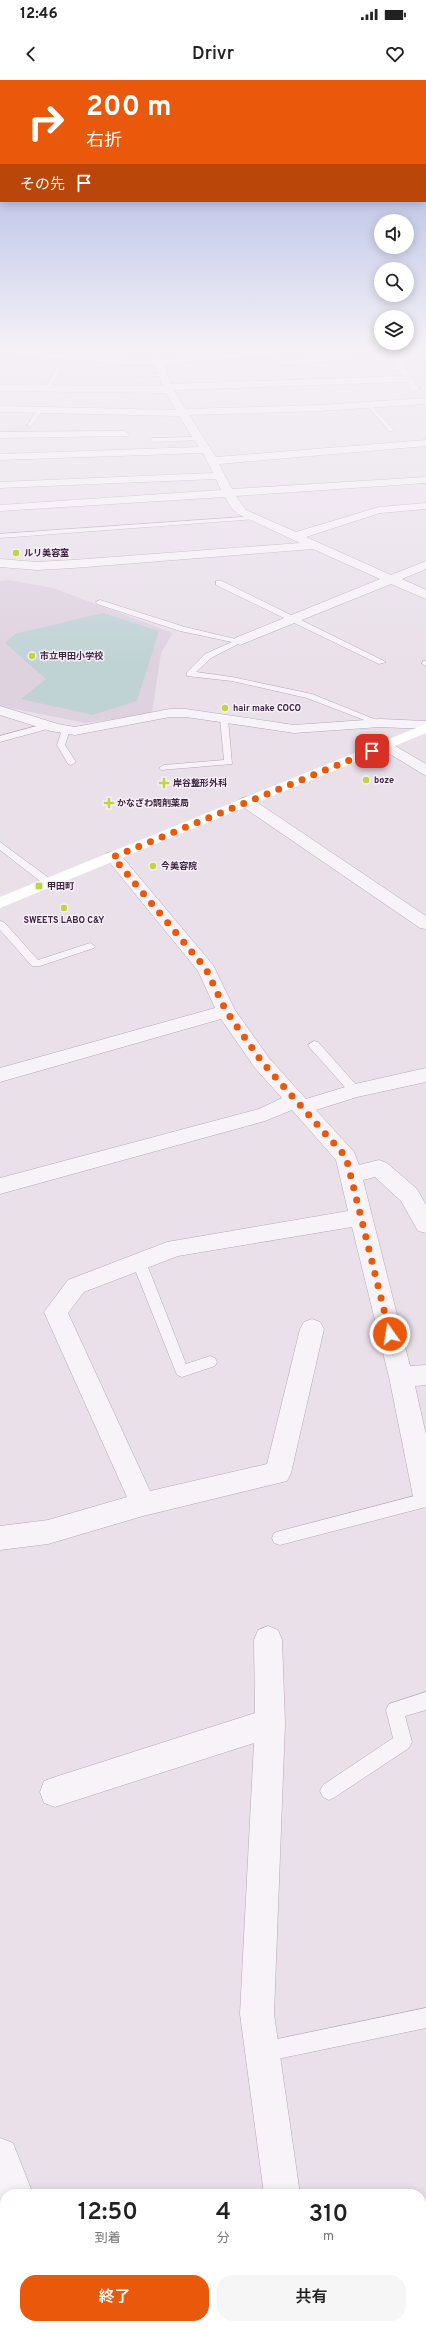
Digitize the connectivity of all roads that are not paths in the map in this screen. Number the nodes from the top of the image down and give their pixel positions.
1 (57, 455) edge
2 (209, 455) edge
3 (284, 455) edge
4 (26, 456) joint
5 (0, 457) edge
6 (212, 461) junction
7 (220, 476) junction
8 (426, 480) edge
9 (0, 485) edge
10 (228, 494) junction
11 (426, 506) edge
12 (0, 508) edge
13 (256, 517) junction
14 (0, 536) edge
15 (296, 536) junction
16 (316, 545) junction
17 (0, 563) edge
18 (426, 565) edge
19 (390, 579) junction
20 (219, 583) dead end
21 (426, 594) edge
22 (100, 602) dead end
23 (293, 618) junction
24 (240, 641) junction
25 (382, 662) dead end
26 (0, 710) edge
27 (224, 719) junction
28 (380, 723) junction
29 (48, 726) junction
30 (426, 727) edge
31 (66, 730) junction
32 (0, 739) edge
33 (386, 745) junction
34 (71, 762) dead end
35 (164, 768) dead end
36 (426, 771) edge
37 (246, 802) junction
38 (0, 845) edge
39 (113, 857) junction
40 (49, 883) junction
41 (0, 903) edge
42 (0, 924) edge
43 (426, 924) edge
44 (90, 946) dead end
45 (226, 1011) junction
46 (314, 1045) dead end
47 (0, 1075) edge
48 (426, 1075) edge
49 (355, 1091) junction
50 (300, 1104) junction
51 (352, 1175) junction
52 (0, 1186) edge
53 (362, 1217) junction
54 (426, 1225) edge
55 (139, 1262) junction
56 (312, 1329) dead end
57 (210, 1362) dead end
58 (426, 1374) edge
59 (401, 1377) junction
60 (426, 1496) edge
61 (426, 1500) edge
62 (143, 1504) junction
63 (0, 1538) edge
64 (280, 1538) dead end
65 (268, 1640) dead end
66 (426, 1701) edge
67 (270, 1723) junction
68 (55, 1792) dead end
69 (329, 1792) dead end
70 (426, 2018) edge
71 (262, 2052) junction
72 (0, 2156) edge
73 (13, 2189) edge
74 (281, 2189) edge

1 - 4 street
2 - 6 street
3 - 6 street
4 - 5 street
6 - 7 street
7 - 9 street
7 - 10 street
8 - 10 street
10 - 12 street
10 - 13 street
11 - 15 street
13 - 14 lane
13 - 15 street
15 - 16 street
16 - 17 street
16 - 19 street
18 - 19 street
19 - 21 street
19 - 23 street
20 - 23 lane
22 - 24 lane
23 - 24 street
23 - 25 lane
24 - 28 lane
26 - 29 street
27 - 28 street
27 - 31 street
27 - 35 lane
28 - 30 street
29 - 31 street
29 - 32 lane
30 - 33 street
31 - 34 lane
33 - 36 street
33 - 37 street
37 - 39 street
37 - 43 street
38 - 40 lane
39 - 40 street
39 - 45 street
40 - 41 street
42 - 44 lane
45 - 47 street
45 - 50 street
46 - 49 lane
48 - 49 street
49 - 50 street
50 - 51 street
50 - 52 street
51 - 53 street
51 - 54 street
53 - 55 street
53 - 59 street
55 - 57 lane
55 - 62 street
56 - 62 street
58 - 59 street
59 - 60 street
61 - 64 lane
62 - 63 street
65 - 67 street
66 - 69 lane
67 - 68 street
67 - 71 street
70 - 71 lane
71 - 74 street
72 - 73 street

